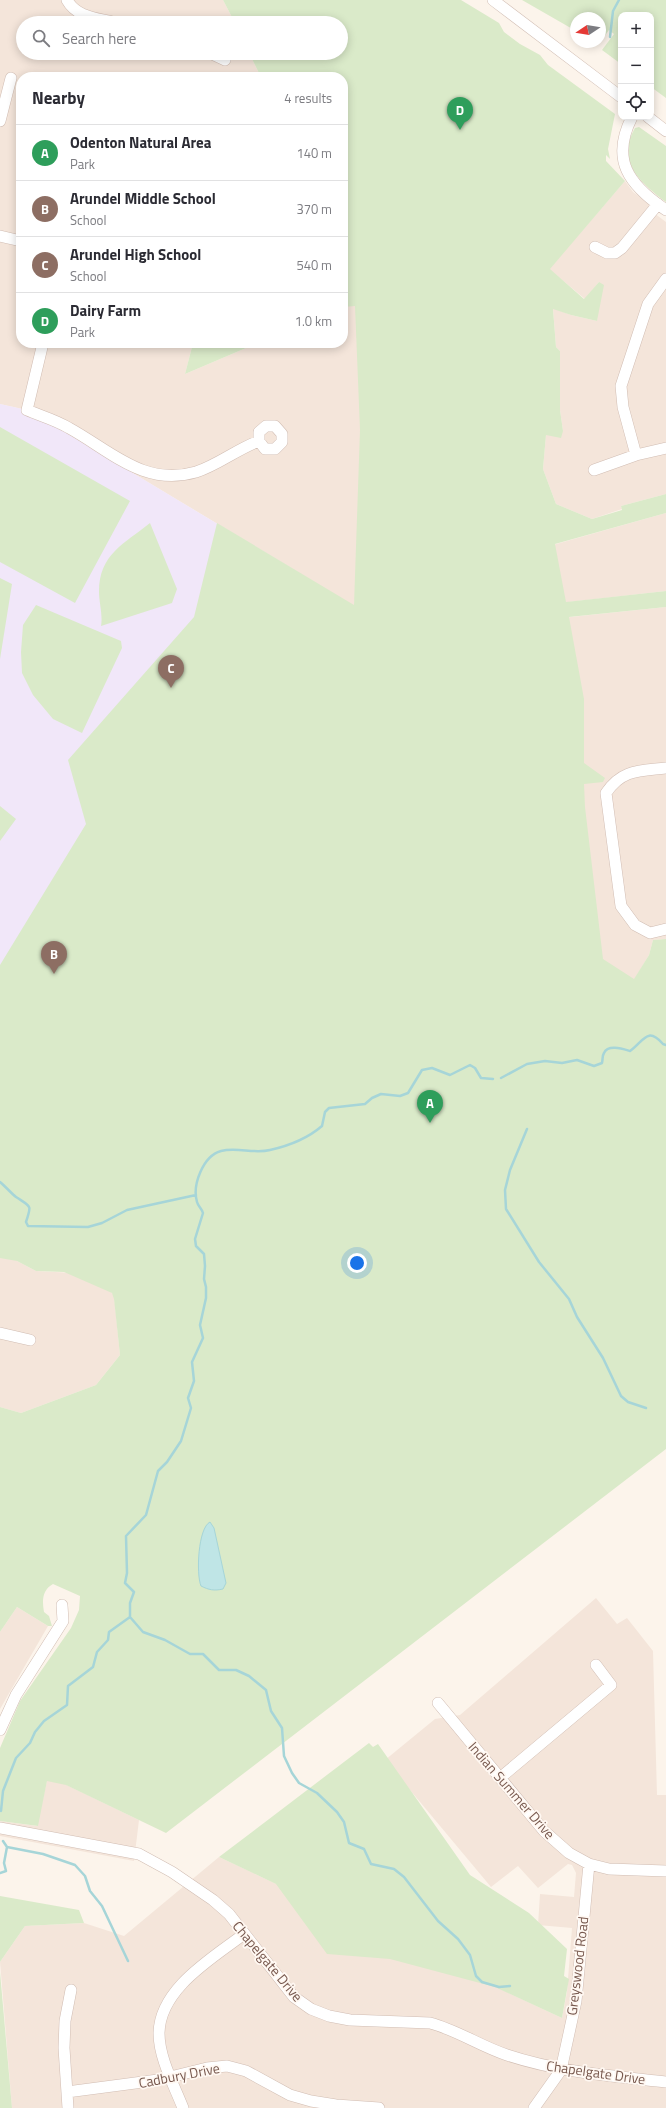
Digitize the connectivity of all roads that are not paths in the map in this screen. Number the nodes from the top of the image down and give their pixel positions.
1 (67, 0) edge
2 (493, 0) edge
3 (89, 16) edge
4 (10, 78) dead end
5 (618, 95) edge
6 (631, 120) edge
7 (652, 120) edge
8 (0, 121) edge
9 (666, 131) edge
10 (662, 207) edge
11 (0, 236) edge
12 (16, 240) edge
13 (595, 247) dead end
14 (665, 283) edge
15 (42, 348) edge
16 (259, 441) dead end
17 (666, 448) edge
18 (636, 455) junction
19 (594, 470) dead end
20 (666, 768) edge
21 (666, 929) edge
22 (0, 1333) edge
23 (30, 1340) dead end
24 (62, 1605) dead end
25 (596, 1665) dead end
26 (438, 1703) dead end
27 (0, 1730) edge
28 (500, 1778) junction
29 (0, 1828) edge
30 (589, 1864) junction
31 (666, 1871) edge
32 (244, 1934) junction
33 (71, 1990) dead end
34 (561, 2070) junction
35 (172, 2077) junction
36 (666, 2082) edge
37 (67, 2092) junction
38 (68, 2108) edge
39 (183, 2108) edge
40 (379, 2108) edge
41 (534, 2108) edge

1 - 3 street
2 - 5 street
4 - 8 street
6 - 10 street
7 - 9 street
10 - 13 street
11 - 12 street
14 - 18 street
15 - 16 street
17 - 18 street
18 - 19 street
20 - 21 street
22 - 23 street
24 - 27 street
25 - 28 street
26 - 28 street, Indian Summer Drive
28 - 30 street, Indian Summer Drive
29 - 32 street, Chapelgate Drive
30 - 31 street, Indian Summer Drive
30 - 34 street, Greyswood Road
32 - 34 street, Chapelgate Drive
32 - 35 street
33 - 37 street
34 - 36 street, Chapelgate Drive
34 - 41 street, Greyswood Road
35 - 37 street, Cadbury Drive
35 - 39 street
35 - 40 street, Cadbury Drive
37 - 38 street

